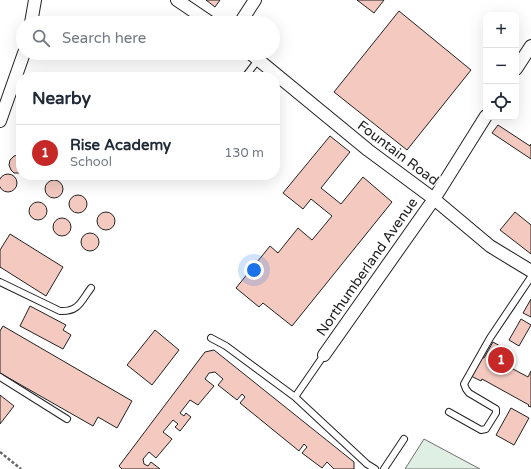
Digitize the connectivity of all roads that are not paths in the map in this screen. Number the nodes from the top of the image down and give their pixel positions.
1 (35, 0) edge
2 (177, 0) edge
3 (255, 0) edge
4 (32, 16) edge
5 (201, 16) edge
6 (245, 16) edge
7 (531, 46) edge
8 (22, 60) edge
9 (252, 60) edge
10 (259, 60) edge
11 (519, 66) edge
12 (17, 72) edge
13 (247, 72) edge
14 (273, 72) edge
15 (16, 76) edge
16 (280, 77) edge
17 (483, 120) edge
18 (0, 121) edge
19 (434, 199) junction
20 (531, 271) edge
21 (531, 277) edge
22 (0, 282) edge
23 (91, 288) dead end
24 (211, 338) dead end
25 (324, 355) joint
26 (0, 377) edge
27 (295, 397) junction
28 (449, 412) dead end
29 (67, 419) dead end
30 (404, 439) dead end
31 (375, 469) edge
32 (384, 469) edge

1 - 4 street
2 - 5 street
3 - 6 street
7 - 11 street
8 - 12 street
9 - 13 lane
10 - 14 street, Fountain Road
15 - 18 street
16 - 19 street, Fountain Road
17 - 19 street, Northumberland Avenue
19 - 20 street, Fountain Road
19 - 25 street, Northumberland Avenue
21 - 28 lane
22 - 23 lane
24 - 27 lane
25 - 27 lane
26 - 29 lane
27 - 31 lane
30 - 32 lane

